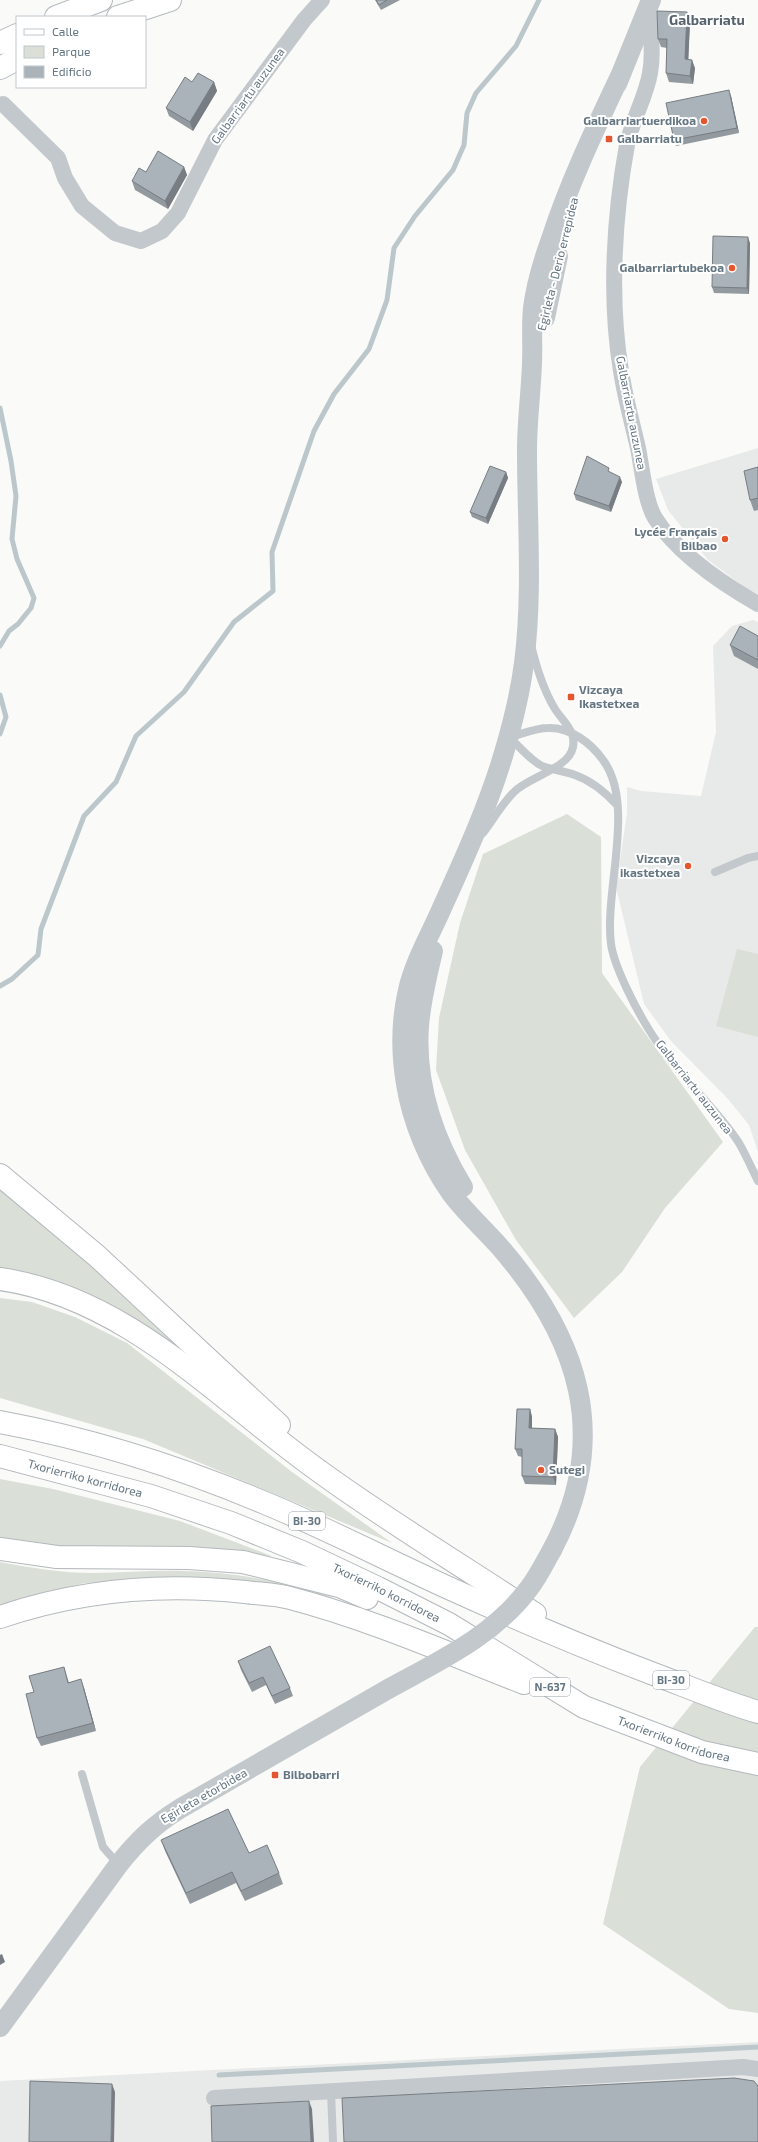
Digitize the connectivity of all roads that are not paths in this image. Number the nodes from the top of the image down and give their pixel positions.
1 (101, 0) edge
2 (170, 0) edge
3 (322, 0) edge
4 (649, 4) edge
5 (59, 16) edge
6 (121, 16) edge
7 (16, 35) edge
8 (0, 43) edge
9 (16, 60) edge
10 (0, 68) edge
11 (622, 72) joint
12 (3, 104) dead end
13 (758, 604) edge
14 (527, 629) junction
15 (572, 733) junction
16 (509, 737) junction
17 (553, 769) junction
18 (617, 805) junction
19 (465, 856) junction
20 (758, 856) edge
21 (715, 872) dead end
22 (0, 1175) edge
23 (758, 1181) edge
24 (0, 1279) edge
25 (9, 1424) edge
26 (6, 1457) edge
27 (373, 1508) junction
28 (0, 1549) edge
29 (0, 1617) edge
30 (584, 1647) junction
31 (517, 1667) junction
32 (584, 1707) junction
33 (758, 1712) edge
34 (758, 1764) edge
35 (82, 1774) dead end
36 (119, 1864) junction
37 (0, 2027) edge
38 (758, 2069) edge
39 (331, 2091) junction
40 (214, 2098) dead end
41 (333, 2142) edge

1 - 5 main road
2 - 6 main road
3 - 12 street, Galbarriartu auzunea
4 - 11 street, Galbarriartu auzunea
4 - 13 street, Galbarriartu auzunea
7 - 8 main road
9 - 10 main road
11 - 14 street, Egirleta - Derio errepidea
14 - 15 lane
14 - 16 street
15 - 16 lane
15 - 17 lane
15 - 18 lane, Galbarriartu auzunea
16 - 17 lane
16 - 19 street
17 - 18 lane
17 - 19 lane
18 - 23 lane, Galbarriartu auzunea
19 - 36 street, Egirleta etorbidea, bridge
20 - 21 lane
22 - 27 main road
24 - 27 main road
25 - 30 main road, BI-30
26 - 31 main road, Txorierriko korridorea / BI-30
27 - 30 main road
28 - 31 main road
29 - 32 main road
30 - 33 main road, BI-30
31 - 32 main road, Txorierriko korridorea / N-637
32 - 34 main road, Txorierriko korridorea
35 - 36 lane
36 - 37 street, Egirleta etorbidea
38 - 39 street
39 - 40 street
39 - 41 lane

